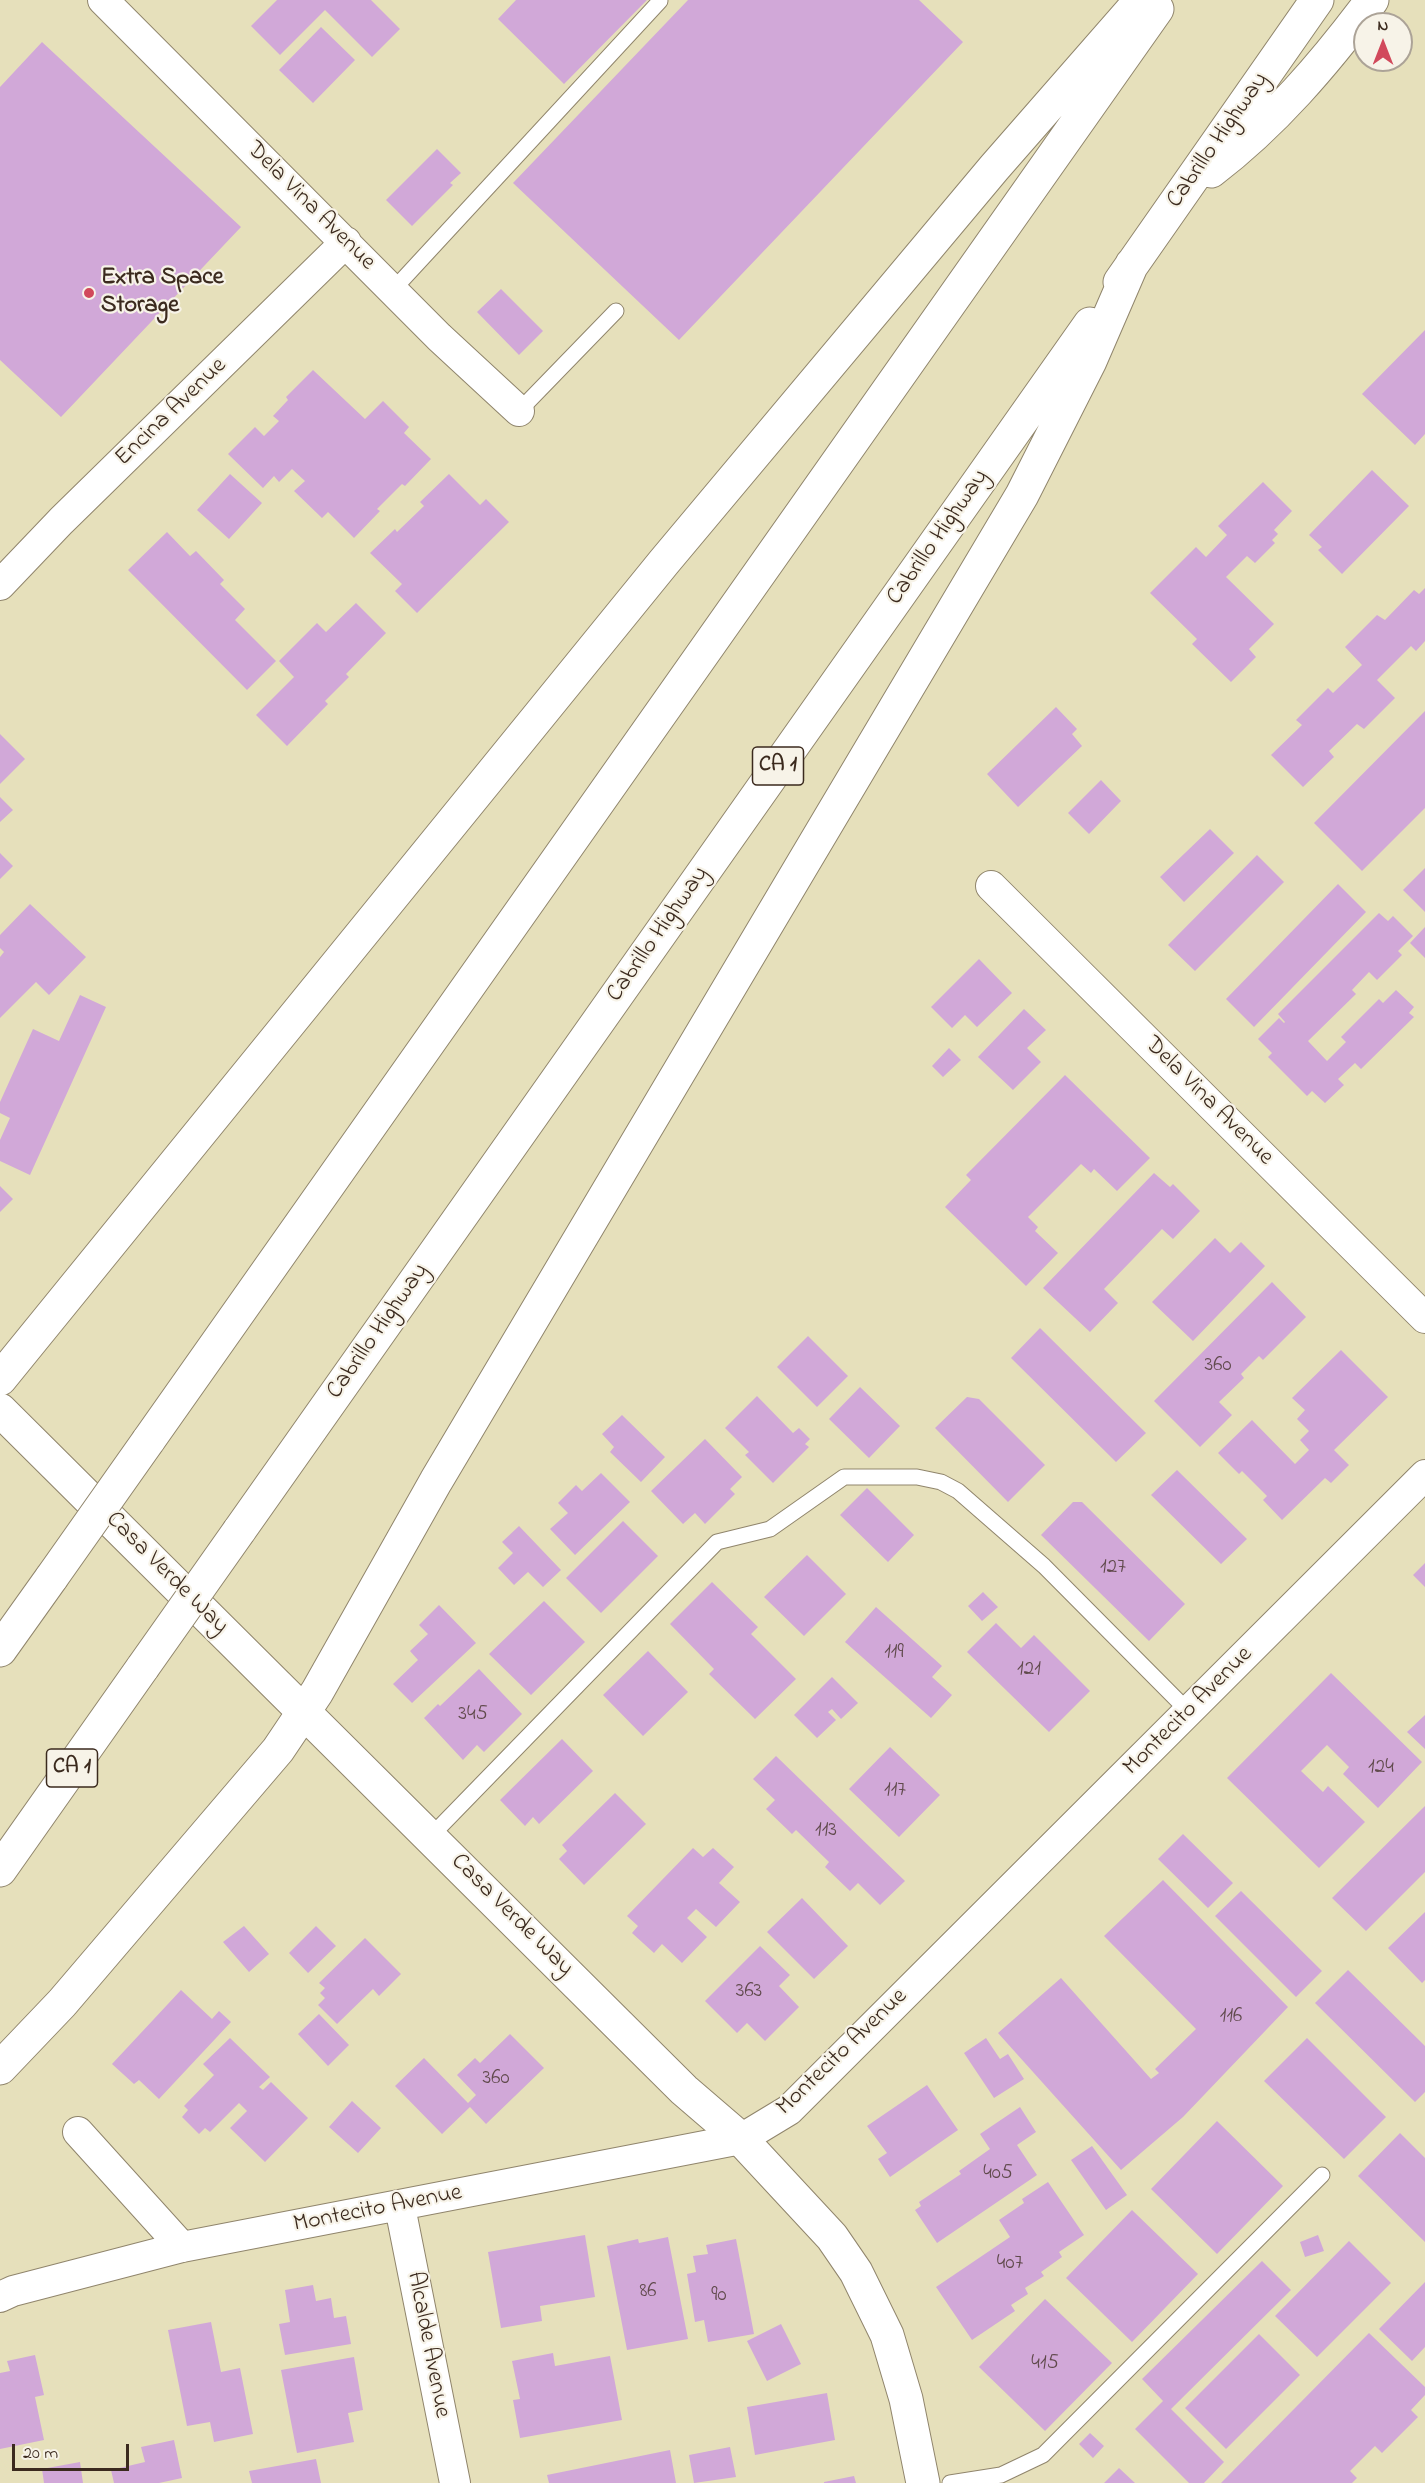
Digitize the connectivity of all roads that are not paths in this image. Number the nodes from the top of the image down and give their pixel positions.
1 (104, 0) edge
2 (1141, 0) edge
3 (1164, 0) edge
4 (1317, 0) edge
5 (1372, 0) edge
6 (660, 1) edge
7 (1181, 194) junction
8 (346, 242) junction
9 (1132, 264) junction
10 (393, 290) junction
11 (616, 310) dead end
12 (519, 411) joint
13 (0, 585) edge
14 (991, 886) dead end
15 (1425, 1318) edge
16 (0, 1378) edge
17 (0, 1410) edge
18 (1425, 1476) edge
19 (0, 1650) edge
20 (305, 1711) junction
21 (1190, 1712) junction
22 (431, 1836) junction
23 (0, 1870) edge
24 (0, 2068) edge
25 (78, 2132) dead end
26 (741, 2139) junction
27 (1322, 2175) dead end
28 (400, 2207) junction
29 (182, 2247) junction
30 (0, 2297) edge
31 (455, 2483) edge
32 (922, 2483) edge
33 (950, 2483) edge

1 - 8 street, Dela Vina Avenue
2 - 16 main road
3 - 19 main road, bridge
4 - 7 main road, Cabrillo Highway / CA 1
5 - 7 main road
6 - 10 lane
7 - 9 main road, Cabrillo Highway / CA 1
8 - 10 street, Dela Vina Avenue
8 - 13 street, Encina Avenue
9 - 20 main road
9 - 23 main road, Cabrillo Highway / CA 1, bridge
10 - 12 street, Dela Vina Avenue
11 - 12 lane
14 - 15 street, Dela Vina Avenue
17 - 20 main road, Casa Verde Way
18 - 21 street, Montecito Avenue
20 - 22 main road, Casa Verde Way
20 - 24 main road
21 - 22 lane
21 - 26 street, Montecito Avenue
22 - 26 main road, Casa Verde Way
25 - 29 street
26 - 28 street, Montecito Avenue
26 - 32 main road, Casa Verde Way
27 - 33 lane
28 - 29 street, Montecito Avenue
28 - 31 street, Alcalde Avenue
29 - 30 street, Montecito Avenue

